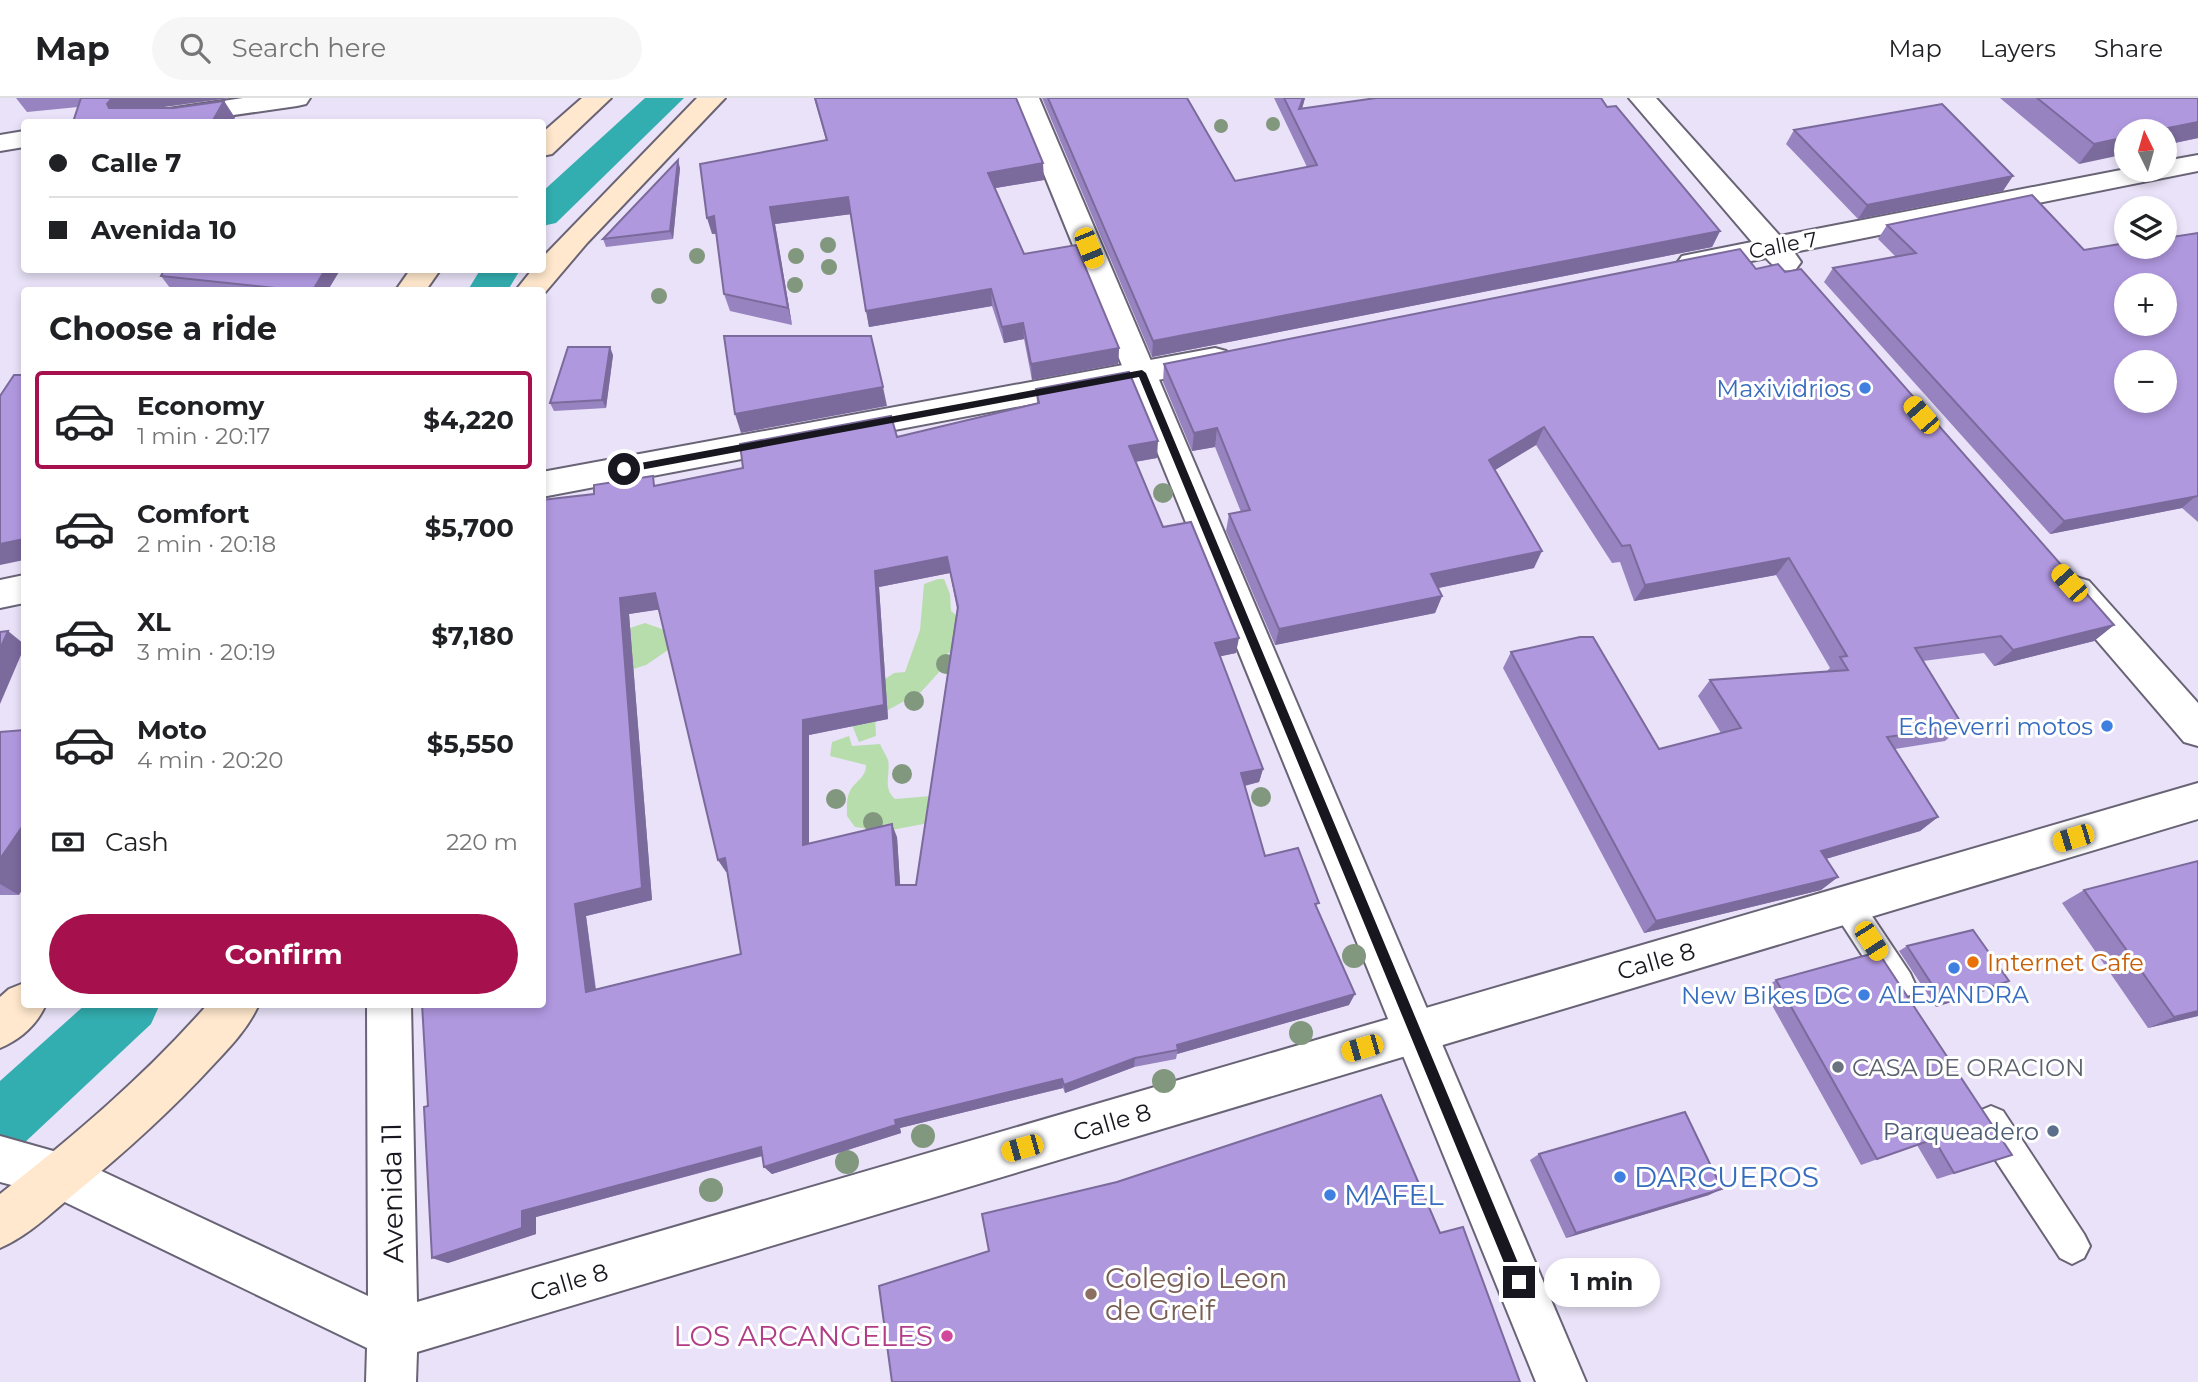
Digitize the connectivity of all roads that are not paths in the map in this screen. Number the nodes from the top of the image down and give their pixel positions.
1 (297, 98) edge
2 (598, 98) edge
3 (712, 98) edge
4 (1026, 98) edge
5 (1642, 98) edge
6 (154, 119) edge
7 (21, 140) edge
8 (0, 143) edge
9 (546, 144) edge
10 (2198, 163) edge
11 (1774, 247) junction
12 (1666, 269) edge
13 (546, 272) edge
14 (545, 273) edge
15 (534, 287) edge
16 (1811, 289) edge
17 (1249, 352) edge
18 (1142, 373) junction
19 (546, 484) edge
20 (2060, 572) edge
21 (21, 590) edge
22 (0, 594) edge
23 (2198, 730) edge
24 (2198, 801) edge
25 (1847, 905) junction
26 (21, 1007) edge
27 (234, 1008) edge
28 (389, 1008) edge
29 (1917, 1010) edge
30 (0, 1026) edge
31 (1415, 1032) junction
32 (1976, 1100) edge
33 (4, 1159) edge
34 (61, 1175) junction
35 (0, 1224) edge
36 (2073, 1246) dead end
37 (393, 1334) junction
38 (391, 1382) edge
39 (1561, 1382) edge

1 - 6 street
2 - 9 main road
3 - 13 main road
4 - 18 street
5 - 11 street
7 - 8 street
10 - 11 street, Calle 7
11 - 12 street, Calle 7
11 - 16 street
14 - 15 main road
17 - 18 street
18 - 19 street
18 - 31 street
20 - 23 street
21 - 22 street
24 - 25 street, Calle 8
25 - 29 lane
25 - 31 street, Calle 8
26 - 30 main road
27 - 34 main road
28 - 37 street, Avenida 11
31 - 37 street, Calle 8
31 - 39 street
32 - 36 lane
33 - 34 street
34 - 35 main road
34 - 37 street
37 - 38 street, Avenida 11

